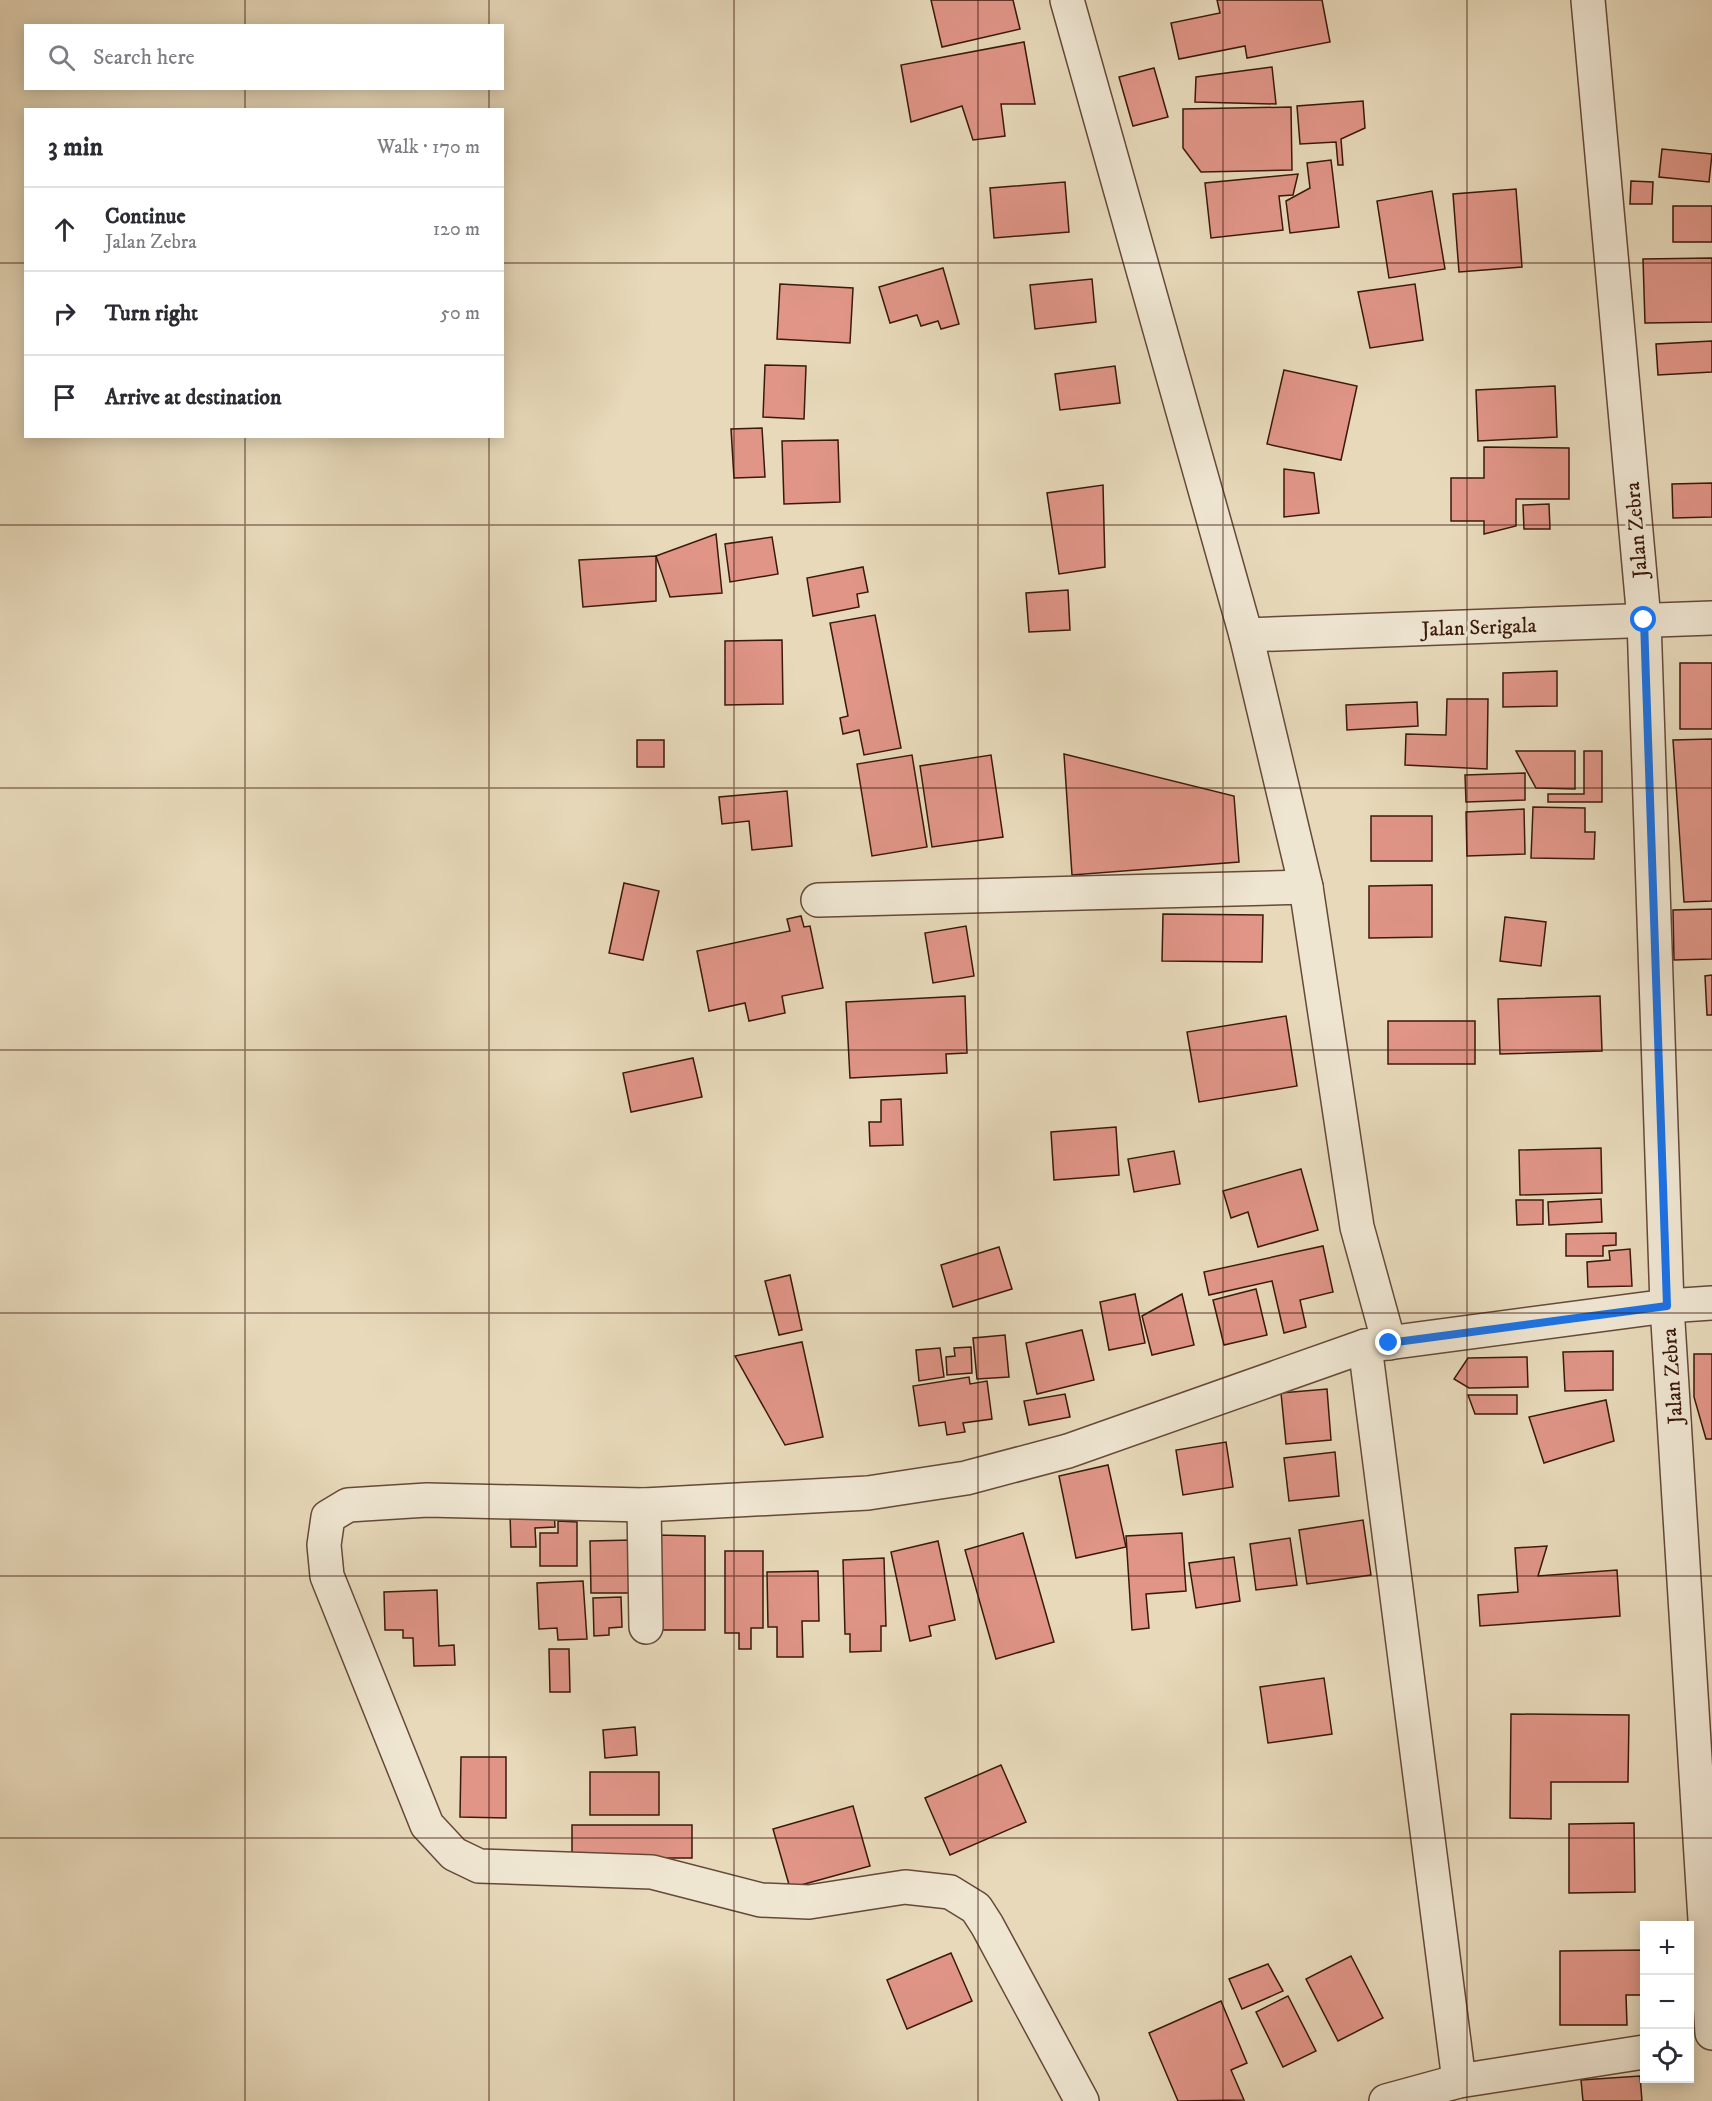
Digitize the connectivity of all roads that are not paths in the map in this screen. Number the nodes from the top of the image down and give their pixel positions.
1 (1067, 0) edge
2 (1588, 0) edge
3 (1712, 618) edge
4 (1644, 620) junction
5 (1246, 636) junction
6 (1306, 887) junction
7 (818, 900) dead end
8 (1712, 1304) edge
9 (1667, 1306) junction
10 (1377, 1344) junction
11 (644, 1505) junction
12 (646, 1627) dead end
13 (1712, 2033) edge
14 (1712, 2042) edge
15 (1694, 2044) edge
16 (1640, 2053) edge
17 (1459, 2081) junction
18 (1082, 2101) edge
19 (1386, 2101) edge

1 - 5 street
2 - 4 street, Jalan Zebra
3 - 4 street, Jalan Serigala
4 - 5 street, Jalan Serigala
4 - 9 street, Jalan Zebra
5 - 6 street
6 - 7 street
6 - 10 street
8 - 9 street
9 - 10 street
9 - 13 street, Jalan Zebra
10 - 11 street
10 - 17 street
11 - 12 street
11 - 18 street
14 - 15 street
16 - 17 street
17 - 19 street

